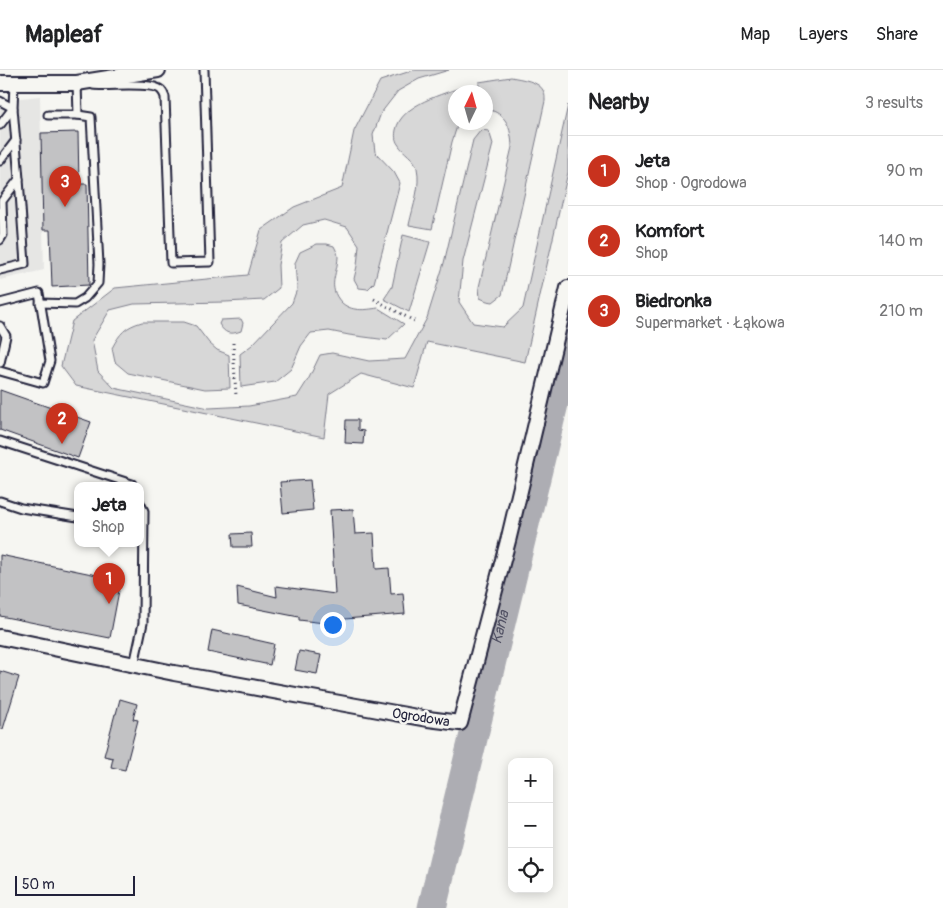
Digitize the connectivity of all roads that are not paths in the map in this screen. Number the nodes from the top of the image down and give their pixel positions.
1 (158, 70) edge
2 (204, 70) edge
3 (7, 83) edge
4 (77, 84) junction
5 (0, 101) edge
6 (13, 108) junction
7 (48, 115) dead end
8 (78, 115) junction
9 (0, 125) edge
10 (16, 140) junction
11 (0, 161) edge
12 (19, 178) junction
13 (0, 240) edge
14 (0, 270) edge
15 (568, 288) edge
16 (0, 303) edge
17 (40, 303) junction
18 (0, 326) edge
19 (0, 363) edge
20 (0, 371) edge
21 (0, 441) edge
22 (126, 482) edge
23 (0, 501) edge
24 (74, 516) edge
25 (142, 547) edge
26 (0, 637) edge
27 (134, 665) junction

1 - 4 street
2 - 4 lane
3 - 4 street
3 - 6 lane
4 - 8 lane
5 - 6 lane
6 - 9 lane
6 - 10 lane
7 - 8 lane
8 - 17 lane
10 - 11 lane
10 - 12 lane
12 - 13 lane
12 - 14 lane
15 - 27 street, Ogrodowa
16 - 17 lane
17 - 20 lane
18 - 19 lane
21 - 22 lane
23 - 24 lane
25 - 27 lane
26 - 27 street, Ogrodowa

